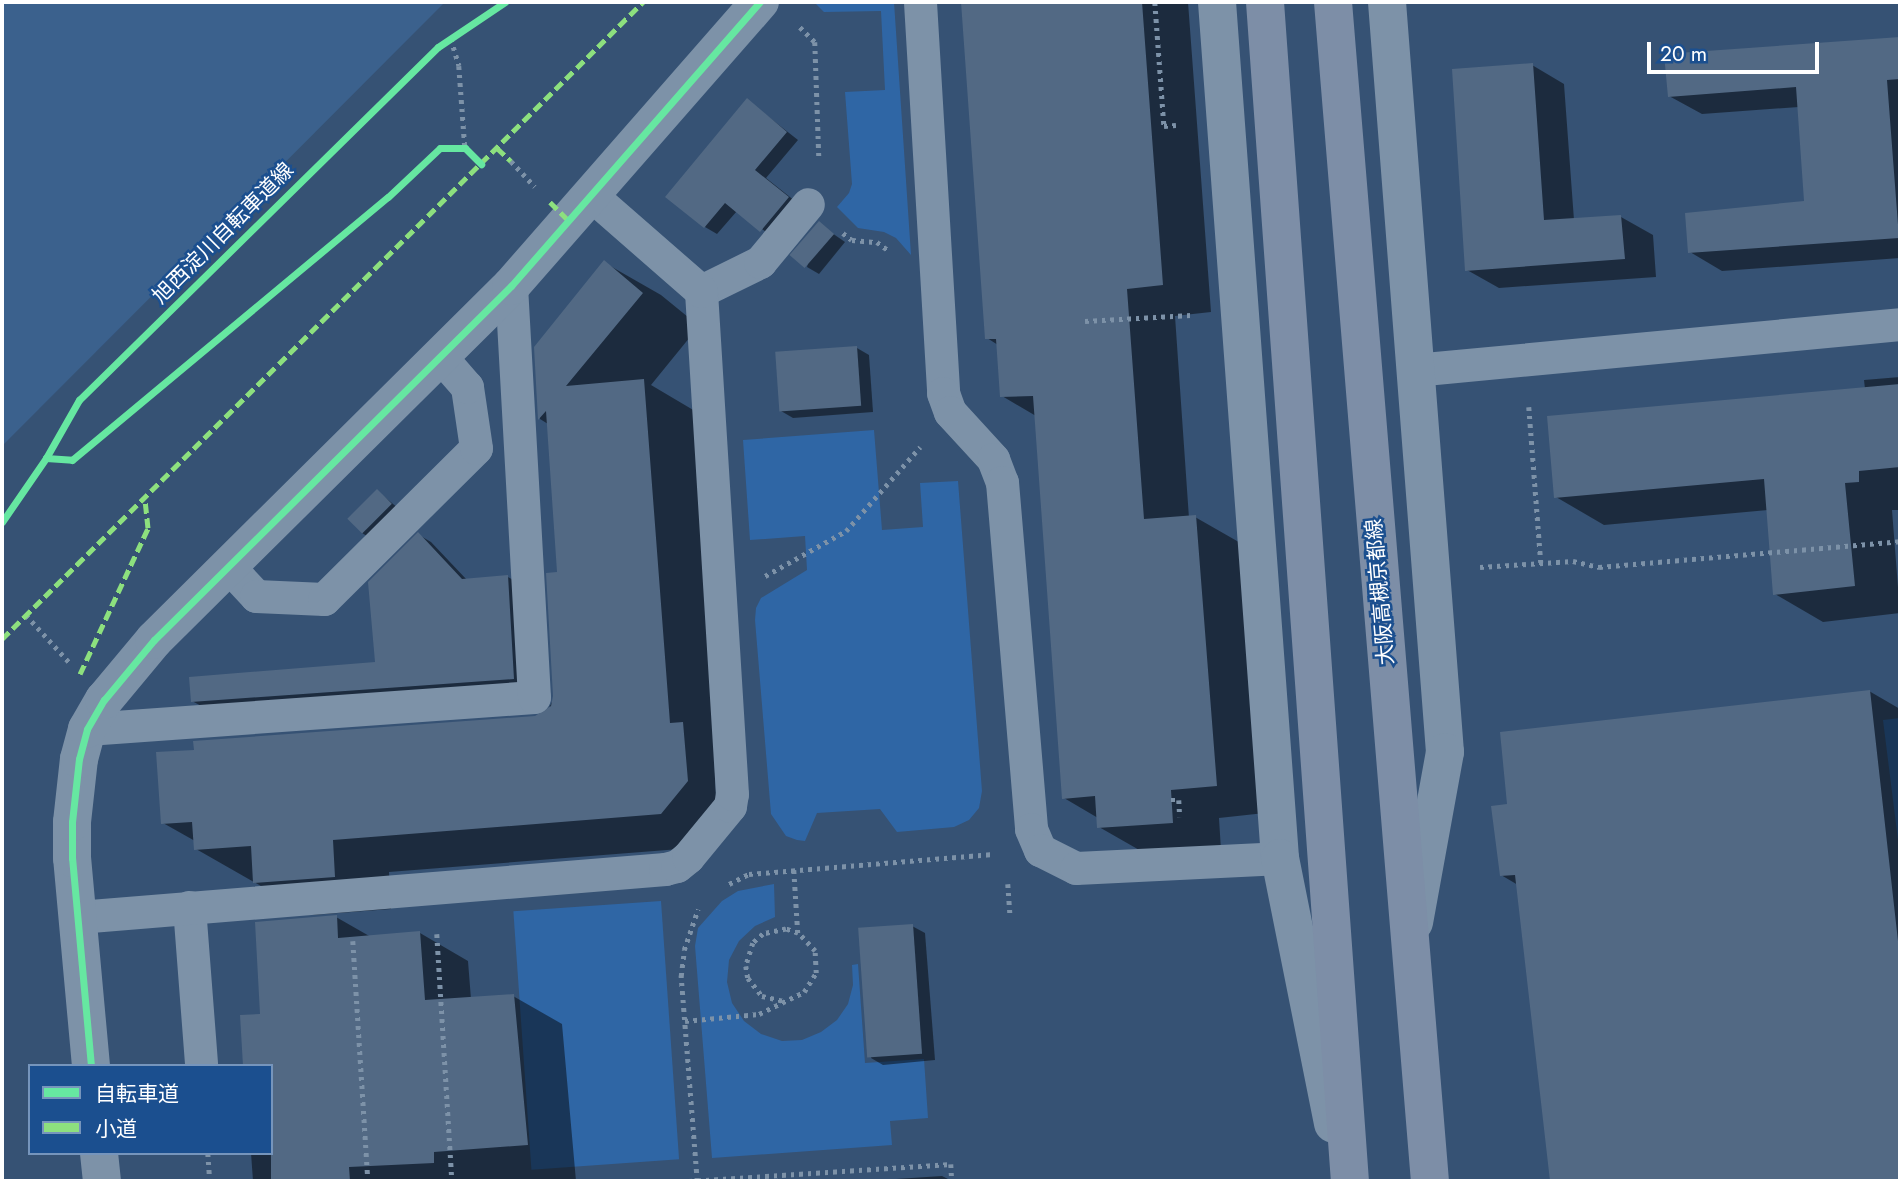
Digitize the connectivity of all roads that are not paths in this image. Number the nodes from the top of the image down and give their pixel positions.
1 (760, 2) edge
2 (920, 2) edge
3 (1217, 2) edge
4 (1387, 2) edge
5 (1334, 15) edge
6 (1266, 17) edge
7 (592, 196) junction
8 (808, 204) road end
9 (511, 286) junction
10 (701, 291) junction
11 (1900, 324) edge
12 (442, 358) junction
13 (1414, 370) junction
14 (228, 566) junction
15 (87, 729) junction
16 (1280, 858) junction
17 (189, 907) junction
18 (78, 917) junction
19 (1411, 937) junction
20 (91, 1064) edge
21 (201, 1064) dead end
22 (99, 1155) edge
23 (102, 1181) edge
24 (1345, 1181) edge
25 (1350, 1181) edge
26 (1430, 1181) edge

1 - 7 street
2 - 16 lane
3 - 16 street
4 - 13 street
5 - 19 main road, 大阪高槻京都線
6 - 25 main road
7 - 9 street
7 - 10 lane
8 - 10 lane
9 - 12 street
9 - 15 lane
10 - 17 lane
11 - 13 lane
12 - 14 street
12 - 14 lane
13 - 19 street
14 - 15 street
15 - 18 street
16 - 24 street
17 - 18 lane
17 - 21 lane
18 - 20 street
19 - 26 main road, 大阪高槻京都線
22 - 23 street

